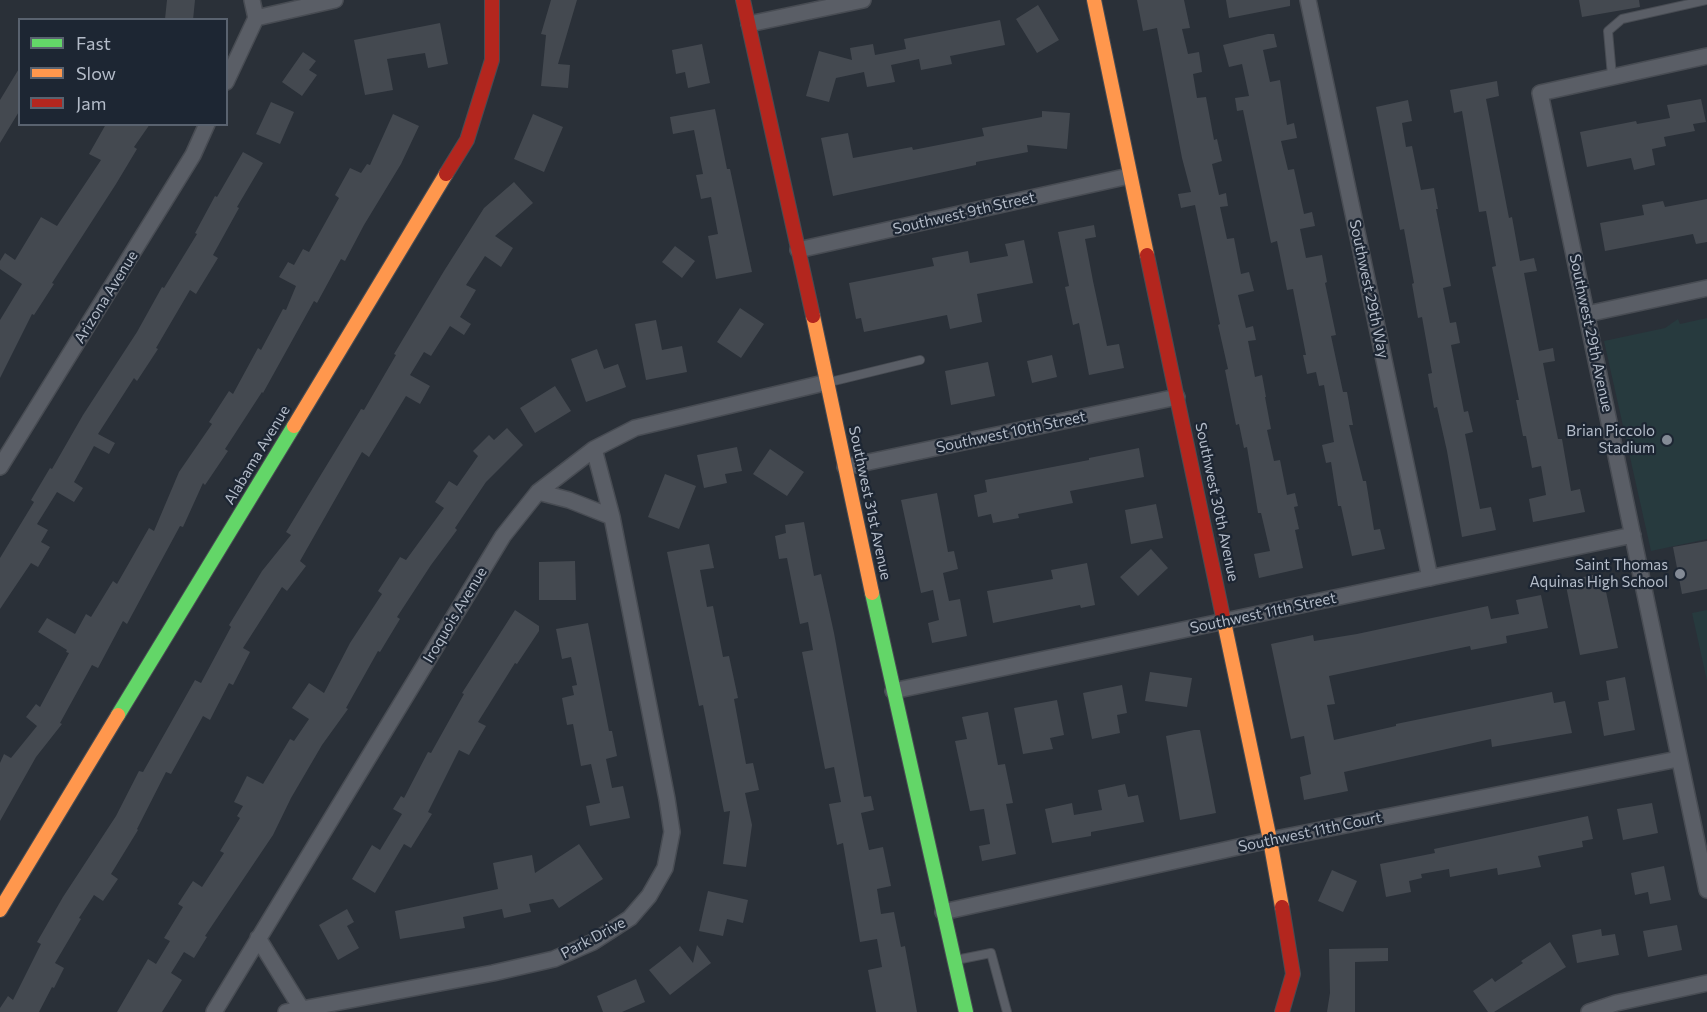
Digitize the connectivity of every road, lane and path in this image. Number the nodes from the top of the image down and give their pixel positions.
1 (252, 0) edge
2 (334, 0) edge
3 (492, 0) edge
4 (743, 0) edge
5 (863, 0) edge
6 (1094, 0) edge
7 (1308, 0) edge
8 (1707, 0) edge
9 (256, 18) junction
10 (749, 24) junction
11 (1707, 56) edge
12 (1612, 76) junction
13 (228, 78) edge
14 (206, 126) edge
15 (1130, 176) junction
16 (798, 250) junction
17 (1707, 288) edge
18 (1587, 314) junction
19 (920, 360) dead end
20 (828, 382) junction
21 (1178, 397) junction
22 (594, 449) junction
23 (0, 467) edge
24 (845, 467) junction
25 (538, 492) junction
26 (612, 516) junction
27 (1633, 535) junction
28 (1430, 578) junction
29 (1225, 621) junction
30 (893, 691) junction
31 (1678, 759) junction
32 (1270, 840) junction
33 (1707, 890) edge
34 (0, 910) edge
35 (943, 912) junction
36 (258, 938) junction
37 (954, 960) junction
38 (1707, 983) edge
39 (293, 1010) edge
40 (214, 1012) edge
41 (966, 1012) edge
42 (1006, 1012) edge
43 (1282, 1012) edge
44 (1588, 1012) edge

1 - 9 street
2 - 9 street
3 - 34 street, Alabama Avenue
4 - 10 street, Southwest 31st Avenue
5 - 10 street
6 - 15 street, Southwest 30th Avenue
7 - 28 street, Southwest 29th Way
8 - 12 lane
9 - 13 street
10 - 16 street, Southwest 31st Avenue
11 - 12 street
12 - 18 street, Southwest 29th Avenue
14 - 23 street, Arizona Avenue
15 - 16 street, Southwest 9th Street
15 - 21 street, Southwest 30th Avenue
16 - 20 street, Southwest 31st Avenue
17 - 18 street
18 - 27 street, Southwest 29th Avenue
19 - 20 lane
20 - 22 street, Iroquois Avenue
20 - 24 street, Southwest 31st Avenue
21 - 24 street, Southwest 10th Street
21 - 29 street, Southwest 30th Avenue
22 - 25 street, Iroquois Avenue
22 - 26 street, Park Drive
24 - 30 street, Southwest 31st Avenue
25 - 26 street
25 - 36 street, Iroquois Avenue
26 - 39 street, Park Drive
27 - 28 street, Southwest 11th Street
27 - 31 street, Southwest 29th Avenue
28 - 29 street, Southwest 11th Street
29 - 30 street, Southwest 11th Street
29 - 32 street, Southwest 30th Avenue
30 - 35 street, Southwest 31st Avenue
31 - 32 street, Southwest 11th Court
31 - 33 street, Southwest 29th Avenue
32 - 35 street, Southwest 11th Court
32 - 43 street, Southwest 30th Avenue
35 - 37 street, Southwest 31st Avenue
36 - 39 street
36 - 40 street, Iroquois Avenue
37 - 41 street, Southwest 31st Avenue
37 - 42 lane
38 - 44 street

